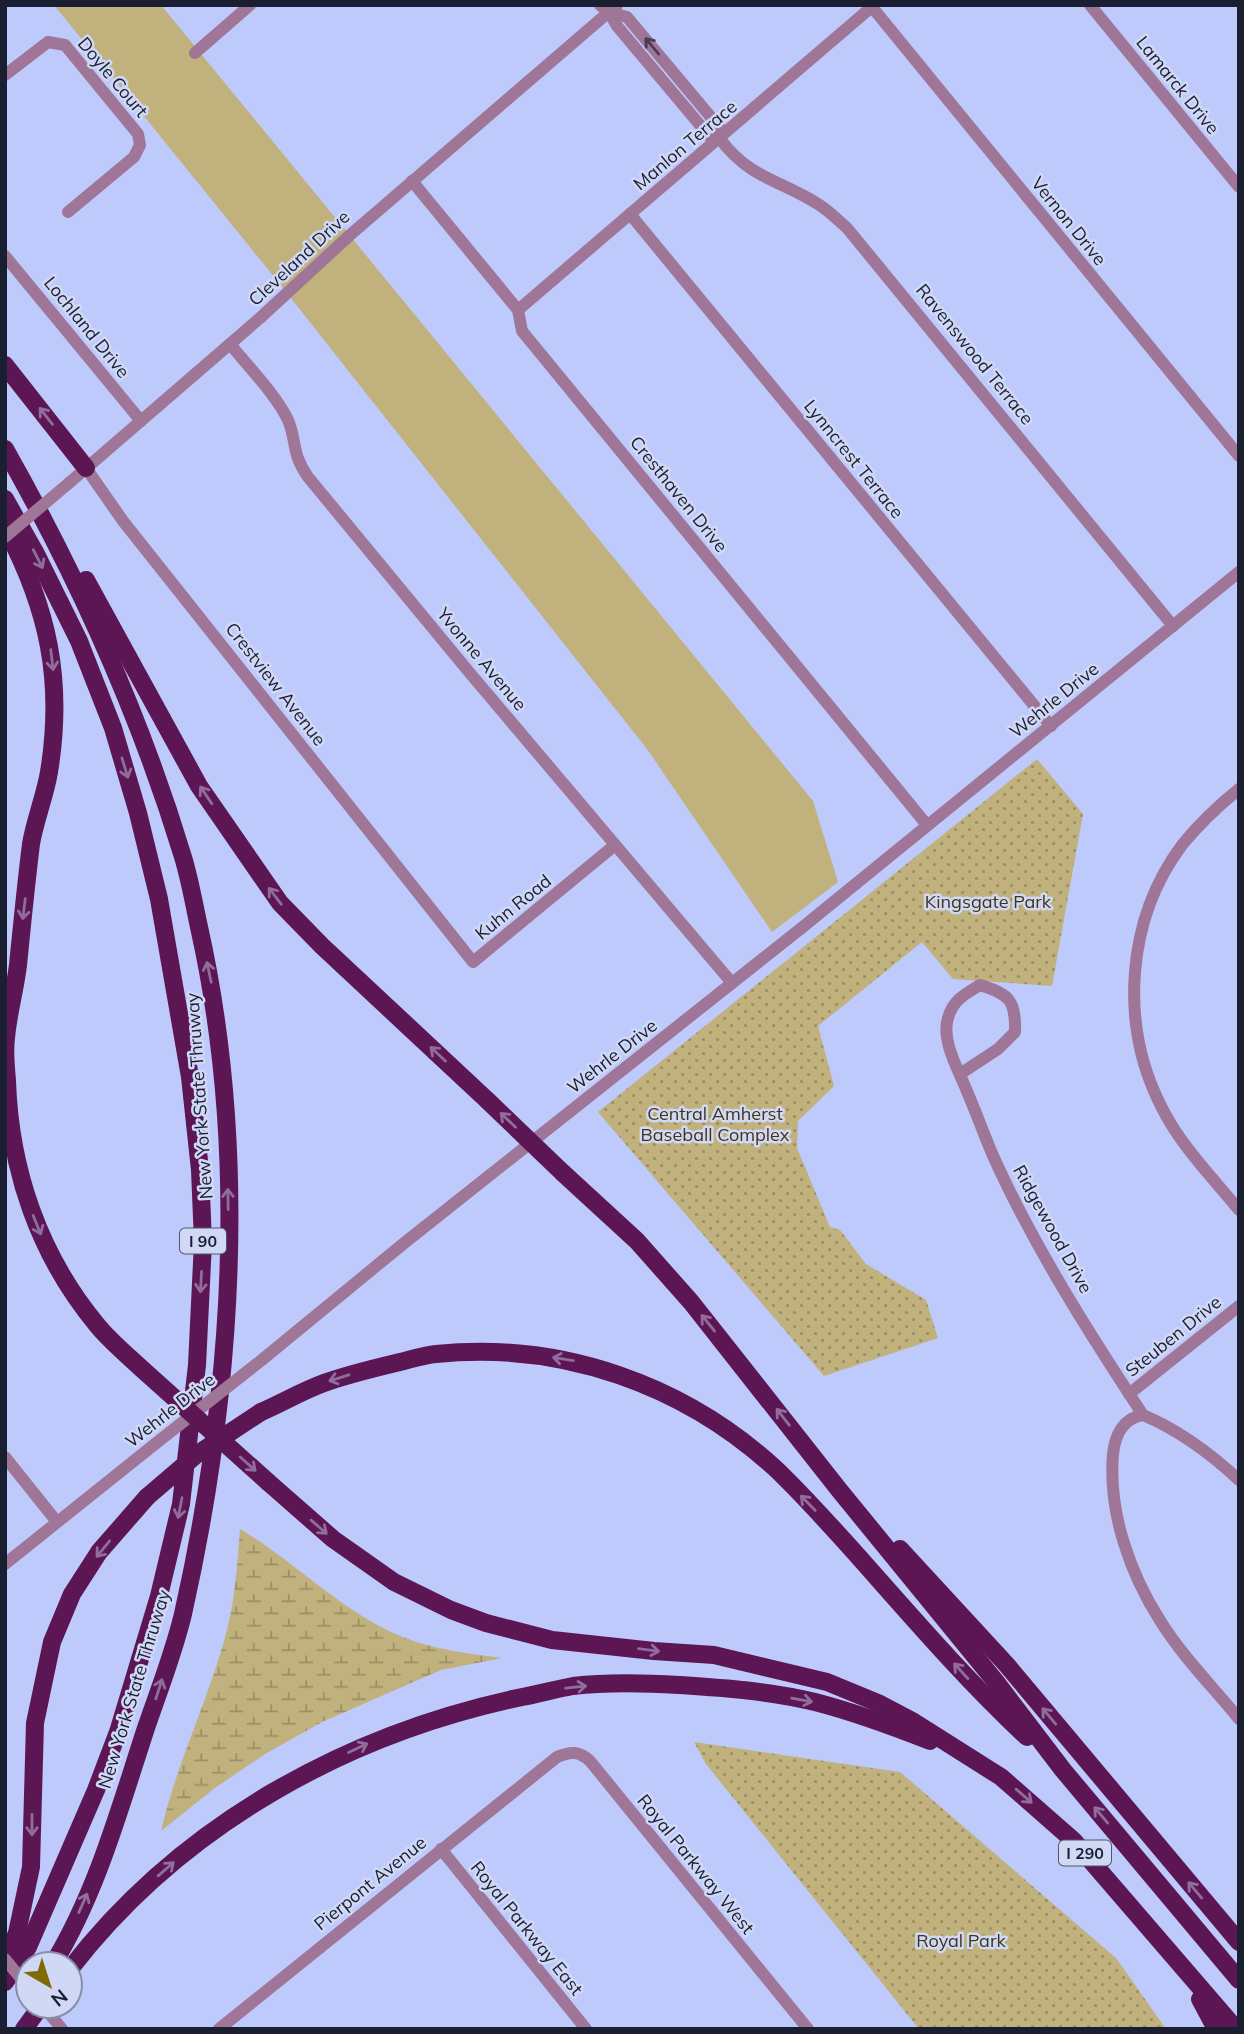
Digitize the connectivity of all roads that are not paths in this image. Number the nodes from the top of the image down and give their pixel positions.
1 (250, 5) edge
2 (1090, 5) edge
3 (873, 6) edge
4 (609, 8) edge
5 (195, 53) dead end
6 (5, 75) edge
7 (720, 139) junction
8 (412, 181) junction
9 (1239, 187) edge
10 (68, 212) dead end
11 (630, 214) junction
12 (5, 256) edge
13 (518, 310) junction
14 (230, 344) junction
15 (5, 365) edge
16 (141, 421) junction
17 (5, 449) edge
18 (1239, 457) edge
19 (86, 468) junction
20 (5, 499) edge
21 (45, 520) junction
22 (5, 527) edge
23 (5, 537) edge
24 (1239, 572) edge
25 (1173, 626) junction
26 (1051, 726) junction
27 (1239, 789) edge
28 (927, 825) junction
29 (615, 845) junction
30 (441, 921) joint
31 (732, 983) junction
32 (960, 1074) junction
33 (1239, 1210) edge
34 (1239, 1306) edge
35 (1129, 1394) junction
36 (1143, 1415) junction
37 (5, 1457) edge
38 (1239, 1480) edge
39 (840, 1491) junction
40 (57, 1522) junction
41 (5, 1564) edge
42 (1239, 1719) edge
43 (969, 1757) junction
44 (546, 1767) joint
45 (1063, 1770) junction
46 (441, 1849) junction
47 (1239, 1942) edge
48 (61, 1950) edge
49 (84, 1953) edge
50 (5, 1961) edge
51 (1184, 1968) junction
52 (1239, 1980) edge
53 (5, 1982) edge
54 (219, 2029) edge
55 (586, 2029) edge
56 (808, 2029) edge
57 (1216, 2029) edge
58 (1236, 2029) edge

1 - 5 street
2 - 9 street, Lamarck Drive
3 - 7 street, Manlon Terrace
3 - 18 street, Vernon Drive
4 - 7 street, Ravenswood Terrace
4 - 8 street, Cleveland Drive
6 - 10 street, Doyle Court
7 - 11 street, Manlon Terrace
7 - 25 street, Ravenswood Terrace
8 - 13 street, Cresthaven Drive
8 - 14 street, Cleveland Drive
11 - 13 street, Manlon Terrace
11 - 26 street, Lynncrest Terrace
12 - 16 street, Lochland Drive
13 - 28 street, Cresthaven Drive
14 - 16 street, Cleveland Drive
14 - 29 street, Yvonne Avenue
19 -> 15 highway
16 - 19 street, Cleveland Drive
17 - 21 highway, New York State Thruway / I 90
19 - 23 street, Cleveland Drive, bridge
19 - 30 street, Crestview Avenue
20 -> 53 highway, New York State Thruway / I 90
39 -> 21 highway, bridge
48 -> 21 highway, New York State Thruway / I 90
22 -> 43 highway, bridge
24 - 25 street, Wehrle Drive
25 - 26 street, Wehrle Drive
26 - 28 street, Wehrle Drive
27 - 33 street
28 - 31 street, Wehrle Drive
29 - 30 street, Kuhn Road
29 - 31 street, Yvonne Avenue
31 - 40 street, Wehrle Drive, bridge
32 - 32 street, Ridgewood Drive
32 - 35 street, Ridgewood Drive
34 - 35 street, Steuben Drive
35 - 36 street, Ridgewood Drive
36 - 38 street
36 - 42 street
37 - 40 street
39 - 45 highway
47 -> 39 highway
40 - 41 street, Wehrle Drive
49 -> 43 highway
43 -> 51 highway, I 290
44 - 46 street, Pierpont Avenue
44 - 56 street, Royal Parkway West
45 -> 50 highway, bridge
52 -> 45 highway, I 290
46 - 54 street, Pierpont Avenue
46 - 55 street, Royal Parkway East
51 - 57 highway
51 - 58 highway, I 290

